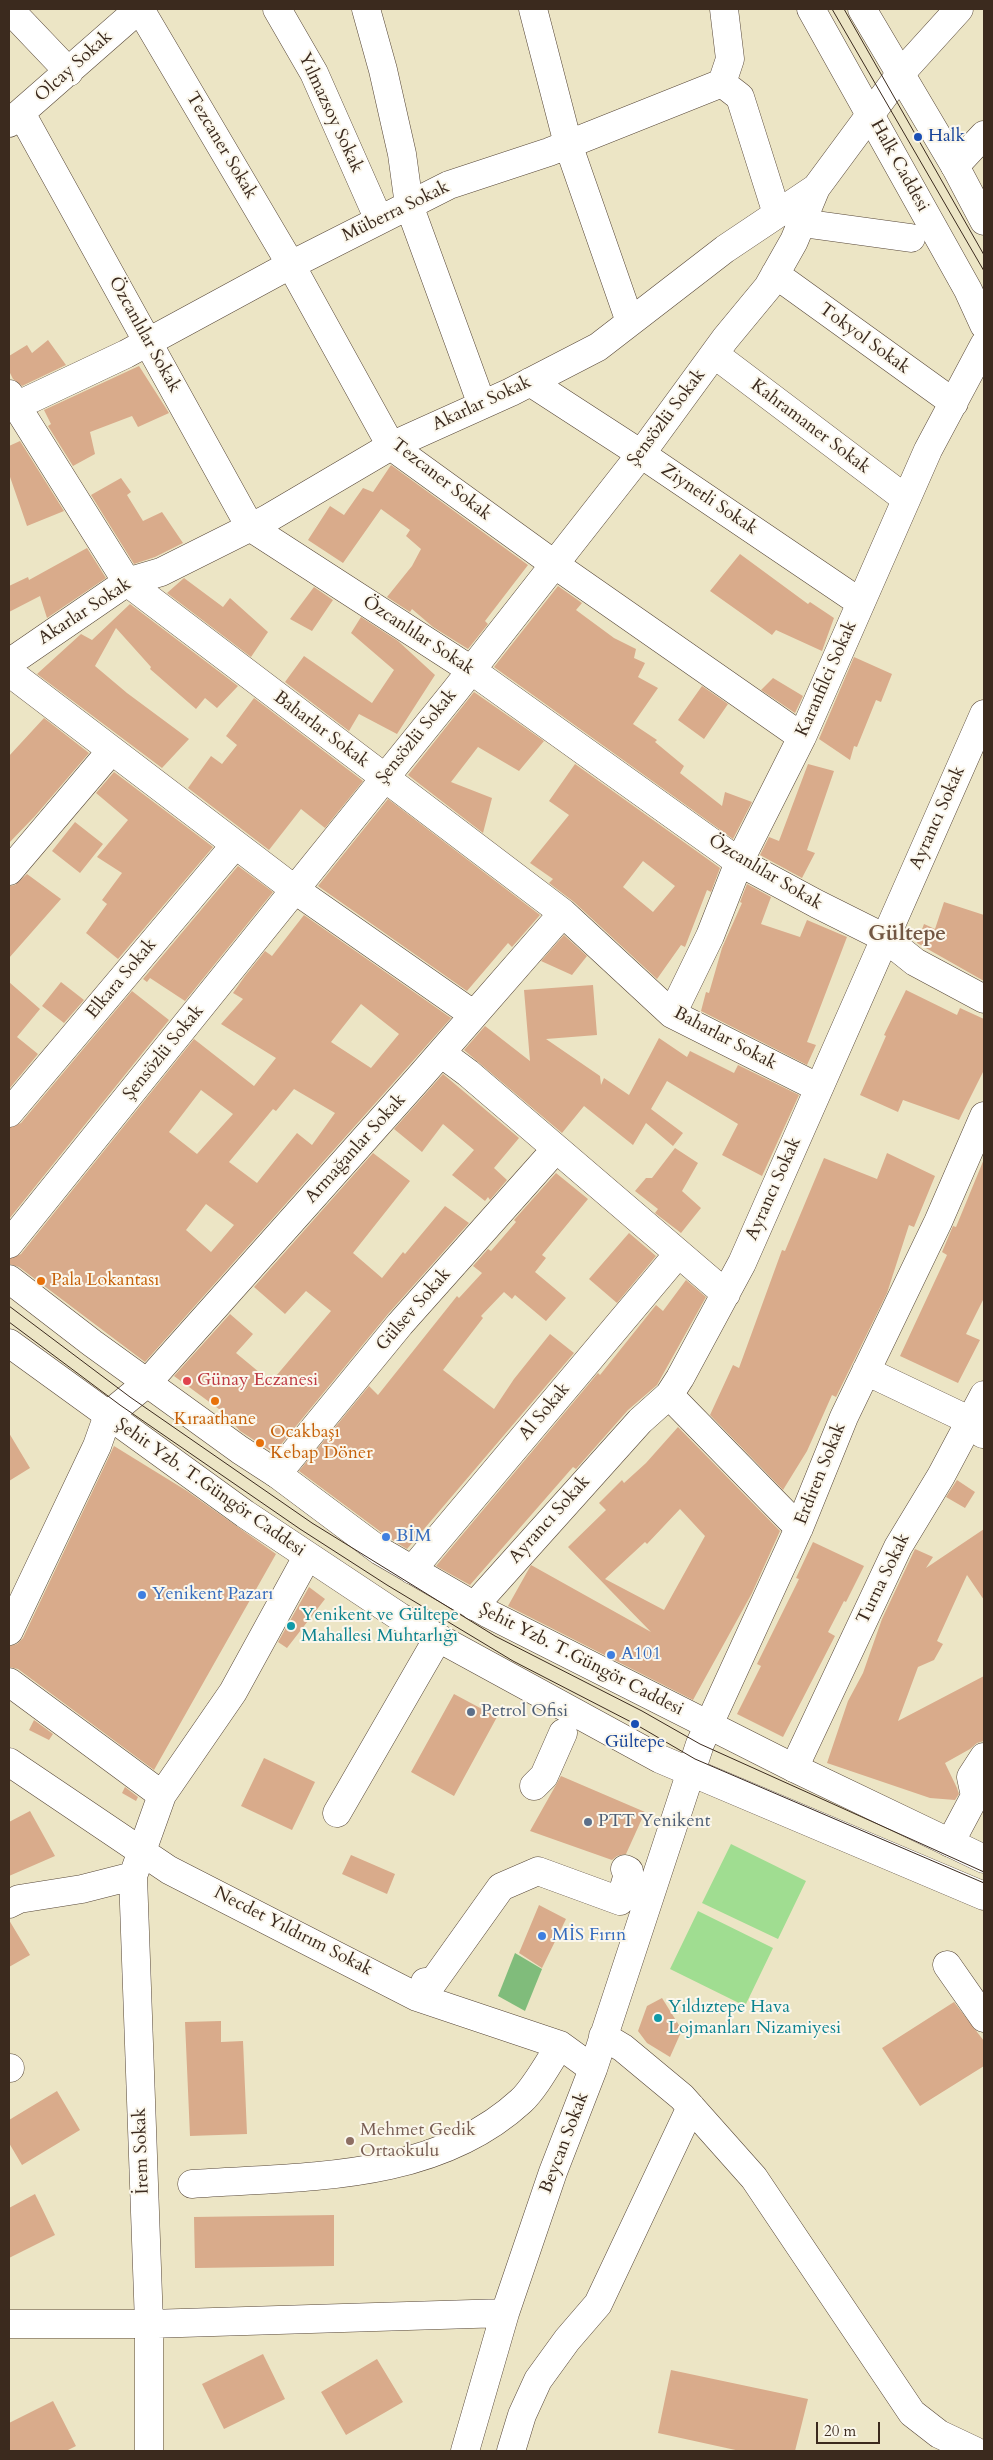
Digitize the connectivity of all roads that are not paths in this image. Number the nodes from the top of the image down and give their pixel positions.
1 (9, 9) edge
2 (140, 9) edge
3 (277, 9) edge
4 (366, 9) edge
5 (533, 9) edge
6 (724, 9) edge
7 (811, 9) edge
8 (862, 9) edge
9 (959, 9) edge
10 (68, 72) junction
11 (901, 73) junction
12 (722, 83) junction
13 (871, 113) junction
14 (15, 118) edge
15 (984, 135) edge
16 (568, 144) junction
17 (955, 166) junction
18 (409, 206) junction
19 (789, 218) junction
20 (379, 220) junction
21 (984, 221) edge
22 (911, 238) dead end
23 (291, 265) junction
24 (775, 274) junction
25 (630, 322) junction
26 (984, 324) edge
27 (148, 343) junction
28 (984, 345) edge
29 (714, 354) junction
30 (530, 382) junction
31 (12, 400) edge
32 (954, 403) junction
33 (482, 405) junction
34 (391, 446) junction
35 (641, 454) junction
36 (906, 499) junction
37 (250, 527) junction
38 (554, 564) junction
39 (127, 582) junction
40 (861, 604) junction
41 (9, 663) edge
42 (471, 670) junction
43 (9, 672) edge
44 (984, 714) edge
45 (802, 737) junction
46 (111, 751) junction
47 (384, 778) junction
48 (235, 845) junction
49 (739, 862) junction
50 (9, 871) edge
51 (294, 889) junction
52 (563, 913) junction
53 (885, 938) junction
54 (984, 999) edge
55 (672, 1014) junction
56 (474, 1015) junction
57 (441, 1053) junction
58 (819, 1088) junction
59 (9, 1113) edge
60 (984, 1116) edge
61 (555, 1150) junction
62 (9, 1244) edge
63 (678, 1254) junction
64 (9, 1279) edge
65 (726, 1294) junction
66 (9, 1343) edge
67 (866, 1371) junction
68 (147, 1383) junction
69 (669, 1395) junction
70 (984, 1396) edge
71 (108, 1415) junction
72 (977, 1428) edge
73 (277, 1474) junction
74 (799, 1528) junction
75 (307, 1557) junction
76 (412, 1570) junction
77 (474, 1606) junction
78 (9, 1631) edge
79 (438, 1638) junction
80 (9, 1682) edge
81 (708, 1724) junction
82 (563, 1733) dead end
83 (984, 1757) edge
84 (9, 1762) edge
85 (794, 1768) junction
86 (690, 1772) junction
87 (534, 1786) dead end
88 (162, 1796) junction
89 (980, 1796) edge
90 (337, 1813) dead end
91 (668, 1837) joint
92 (950, 1843) junction
93 (984, 1858) edge
94 (138, 1864) junction
95 (625, 1869) dead end
96 (984, 1896) edge
97 (9, 1904) edge
98 (947, 1965) dead end
99 (425, 1982) dead end
100 (984, 2018) edge
101 (603, 2036) junction
102 (560, 2045) junction
103 (593, 2069) junction
104 (691, 2107) junction
105 (192, 2184) dead end
106 (505, 2312) junction
107 (9, 2324) edge
108 (149, 2324) junction
109 (149, 2451) edge
110 (465, 2451) edge
111 (511, 2451) edge
112 (975, 2451) edge

1 - 10 street
2 - 10 street, Olcay Sokak
2 - 23 street, Tezcaner Sokak
3 - 20 street, Yılmazsoy Sokak
4 - 18 street
5 - 16 street
6 - 12 street
7 - 13 street, Halk Caddesi
8 - 11 street
9 - 11 street
10 - 14 street, Olcay Sokak
11 - 13 street
11 - 17 street
12 - 16 street, Müberra Sokak
12 - 19 street
13 - 19 street, Şensözlü Sokak
13 - 26 street, Halk Caddesi
14 - 27 street, Özcanlılar Sokak
15 - 17 street
16 - 18 street, Müberra Sokak
16 - 25 street
17 - 21 street
18 - 20 street, Müberra Sokak
18 - 33 street
19 - 22 street
19 - 24 street, Şensözlü Sokak
19 - 25 street, Akarlar Sokak
20 - 23 street, Müberra Sokak
23 - 27 street, Müberra Sokak
23 - 34 street, Tezcaner Sokak
24 - 29 street, Şensözlü Sokak
24 - 32 street, Tokyol Sokak
25 - 30 street, Akarlar Sokak
27 - 31 street, Müberra Sokak
27 - 37 street, Özcanlılar Sokak
28 - 32 street, Karanfilci Sokak
29 - 35 street, Şensözlü Sokak
29 - 36 street, Kahramaner Sokak
30 - 33 street, Akarlar Sokak
30 - 35 street, Ziynetli Sokak
31 - 39 street, Baharlar Sokak
32 - 36 street, Karanfilci Sokak
33 - 34 street, Akarlar Sokak
34 - 37 street, Akarlar Sokak
34 - 38 street, Tezcaner Sokak
35 - 38 street, Şensözlü Sokak
35 - 40 street, Ziynetli Sokak
36 - 40 street, Karanfilci Sokak
37 - 39 street, Akarlar Sokak
37 - 42 street, Özcanlılar Sokak
38 - 42 street, Şensözlü Sokak
38 - 45 street, Tezcaner Sokak
39 - 41 street, Akarlar Sokak
39 - 47 street, Baharlar Sokak
40 - 45 street, Karanfilci Sokak
42 - 47 street, Şensözlü Sokak
42 - 49 street, Özcanlılar Sokak
43 - 46 street
44 - 53 street, Ayrancı Sokak
45 - 49 street, Karanfilci Sokak
46 - 48 street
46 - 50 street
47 - 51 street, Şensözlü Sokak
47 - 52 street, Baharlar Sokak
48 - 51 street
48 - 59 street, Elkara Sokak
49 - 53 street, Özcanlılar Sokak
49 - 55 street, Karanfilci Sokak
51 - 56 street
51 - 62 street, Şensözlü Sokak
52 - 55 street, Baharlar Sokak
52 - 56 street, Armağanlar Sokak
53 - 54 street, Özcanlılar Sokak
53 - 58 street, Ayrancı Sokak
55 - 58 street, Baharlar Sokak
56 - 57 street, Armağanlar Sokak
57 - 61 street
57 - 68 street, Armağanlar Sokak
58 - 65 street, Ayrancı Sokak
60 - 67 street, Erdiren Sokak
61 - 63 street
61 - 73 street, Gülsev Sokak
63 - 65 street
63 - 76 street, Al Sokak
64 - 68 street, Şehit Yzb. T.Güngör Caddesi
65 - 69 street, Ayrancı Sokak
66 - 71 street, Şehit Yzb. T.Güngör Caddesi
67 - 72 street
67 - 74 street, Erdiren Sokak
68 - 71 street, Armağanlar Sokak
68 - 73 street, Şehit Yzb. T.Güngör Caddesi
69 - 74 street
69 - 77 street, Ayrancı Sokak
70 - 72 street, Turna Sokak
71 - 75 street, Şehit Yzb. T.Güngör Caddesi
71 - 78 street
72 - 85 street, Turna Sokak
73 - 76 street, Şehit Yzb. T.Güngör Caddesi
74 - 81 street, Erdiren Sokak
75 - 79 street, Şehit Yzb. T.Güngör Caddesi
75 - 88 street
76 - 77 street, Şehit Yzb. T.Güngör Caddesi
77 - 81 street, Şehit Yzb. T.Güngör Caddesi
79 - 86 street, Şehit Yzb. T.Güngör Caddesi
79 - 90 street
80 - 88 street
81 - 85 street, Şehit Yzb. T.Güngör Caddesi
81 - 86 street, Erdiren Sokak
82 - 87 street
83 - 89 street
84 - 94 street, Necdet Yıldırım Sokak
85 - 92 street, Şehit Yzb. T.Güngör Caddesi
86 - 91 street, Erdiren Sokak
86 - 96 street, Şehit Yzb. T.Güngör Caddesi
88 - 94 street
89 - 92 street
91 - 101 street, Beycan Sokak
92 - 93 street, Şehit Yzb. T.Güngör Caddesi
94 - 97 street
94 - 102 street, Necdet Yıldırım Sokak
94 - 108 street, İrem Sokak
95 - 99 street
98 - 100 street
101 - 103 street, Beycan Sokak
101 - 104 street
102 - 103 street, Necdet Yıldırım Sokak
102 - 105 street
103 - 106 street, Beycan Sokak
104 - 111 street
104 - 112 street
106 - 108 street
106 - 110 street, Beycan Sokak
107 - 108 street
108 - 109 street, İrem Sokak

